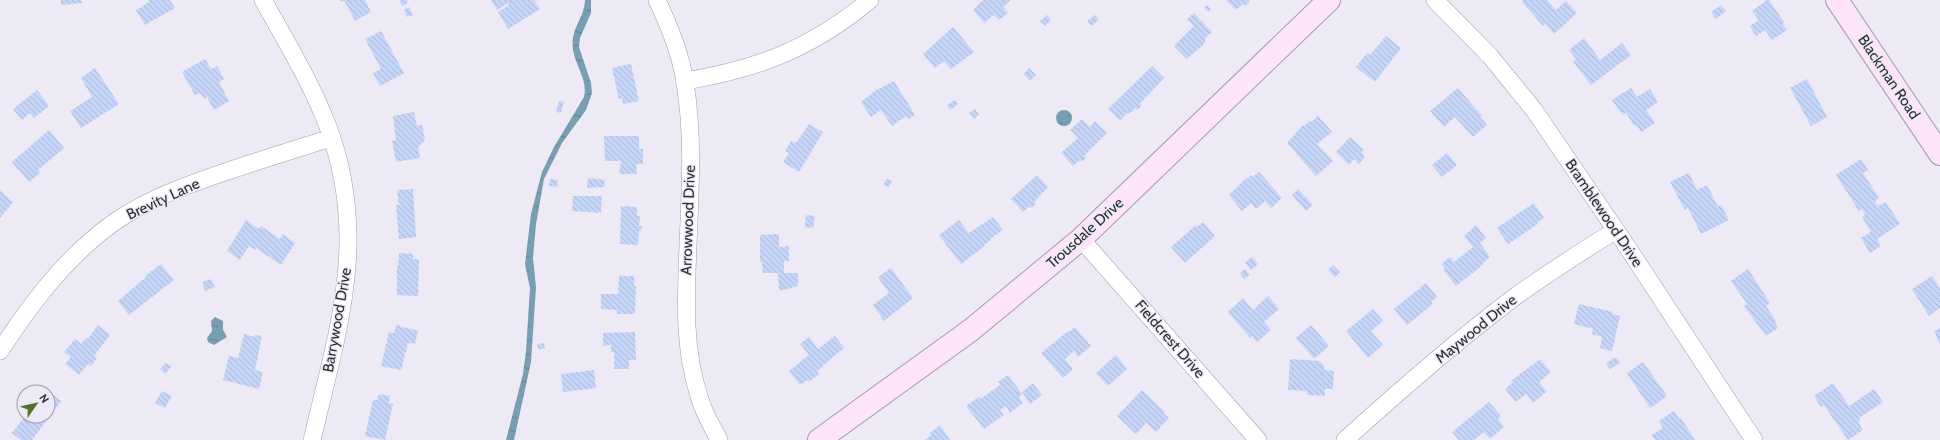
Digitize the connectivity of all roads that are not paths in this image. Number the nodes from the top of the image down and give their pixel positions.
1 (263, 0) edge
2 (657, 0) edge
3 (870, 0) edge
4 (1329, 0) edge
5 (1435, 0) edge
6 (1837, 0) edge
7 (685, 81) junction
8 (331, 138) junction
9 (1940, 154) edge
10 (1616, 230) junction
11 (1081, 239) junction
12 (0, 351) edge
13 (312, 440) edge
14 (719, 440) edge
15 (818, 440) edge
16 (1258, 440) edge
17 (1345, 440) edge
18 (1754, 440) edge

1 - 8 street, Barrywood Drive
2 - 7 street, Arrowwood Drive
3 - 7 street
4 - 11 street, Trousdale Drive
5 - 10 street, Bramblewood Drive
6 - 9 street, Blackman Road
7 - 14 street, Arrowwood Drive
8 - 12 street, Brevity Lane
8 - 13 street, Barrywood Drive
10 - 17 street, Maywood Drive
10 - 18 street, Bramblewood Drive
11 - 15 street, Trousdale Drive
11 - 16 street, Fieldcrest Drive

